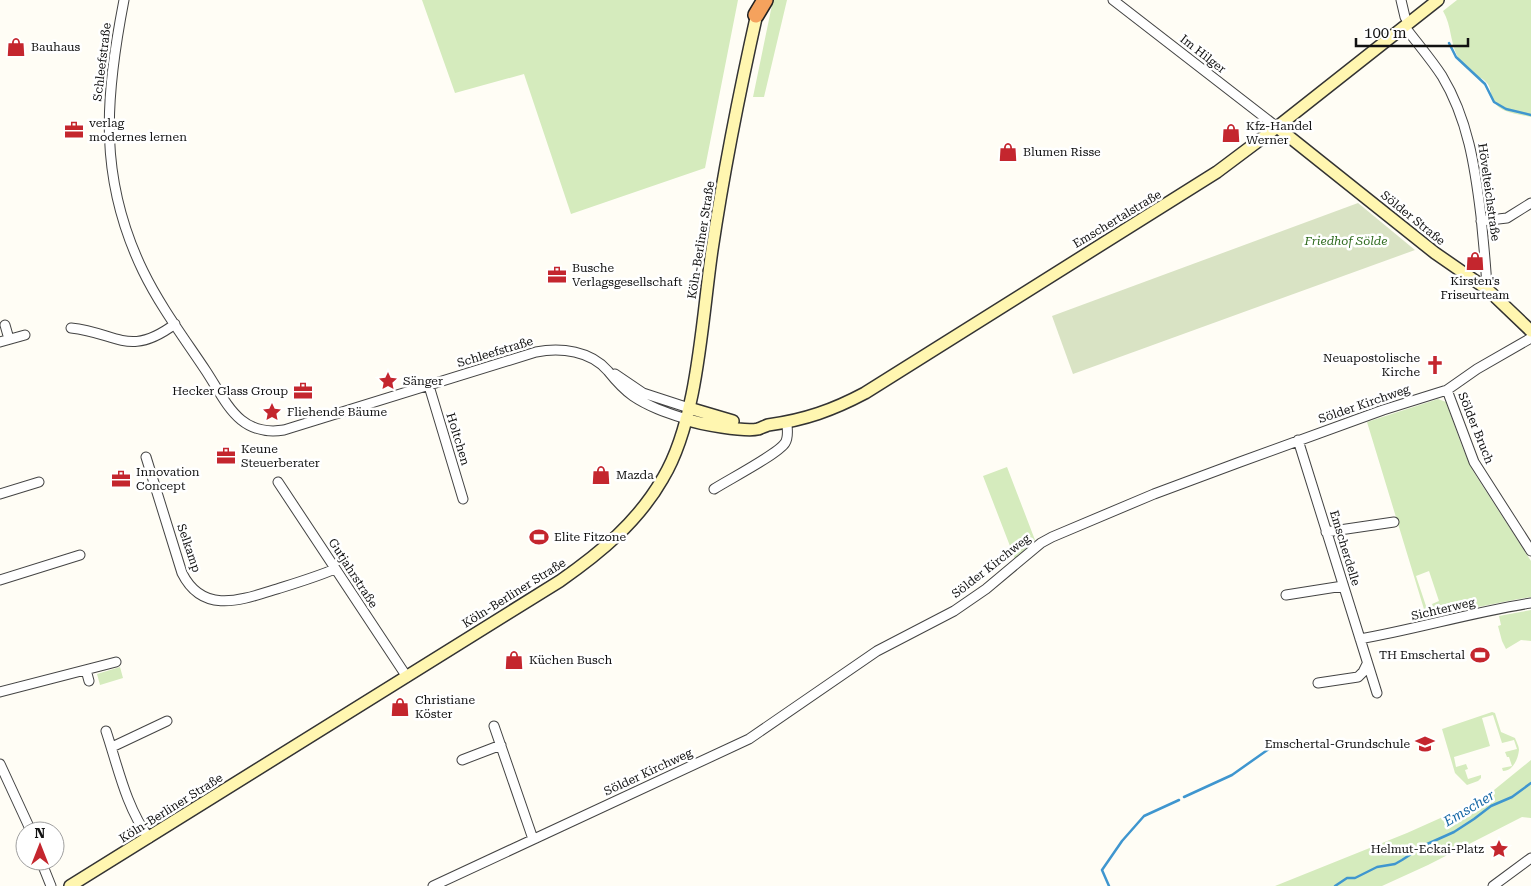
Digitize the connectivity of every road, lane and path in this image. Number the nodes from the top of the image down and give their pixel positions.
1 (124, 0) edge
2 (765, 0) edge
3 (1115, 0) edge
4 (1401, 0) edge
5 (1438, 0) edge
6 (758, 5) edge
7 (1407, 25) junction
8 (1277, 127) junction
9 (1531, 203) edge
10 (1481, 221) junction
11 (1487, 288) junction
12 (175, 324) junction
13 (5, 325) dead end
14 (71, 328) dead end
15 (1531, 331) edge
16 (25, 335) dead end
17 (1531, 338) edge
18 (5, 341) edge
19 (429, 386) junction
20 (1447, 390) junction
21 (687, 414) junction
22 (787, 423) junction
23 (1298, 440) junction
24 (146, 457) dead end
25 (39, 482) dead end
26 (278, 482) dead end
27 (714, 488) dead end
28 (0, 494) edge
29 (463, 499) dead end
30 (1394, 522) dead end
31 (1326, 532) junction
32 (1531, 551) edge
33 (80, 555) dead end
34 (335, 570) junction
35 (0, 580) edge
36 (1343, 586) junction
37 (1286, 595) dead end
38 (1531, 603) edge
39 (1360, 639) junction
40 (116, 662) dead end
41 (1368, 664) junction
42 (86, 670) junction
43 (407, 677) junction
44 (89, 681) dead end
45 (1318, 683) dead end
46 (0, 692) edge
47 (1377, 693) dead end
48 (167, 721) dead end
49 (494, 726) dead end
50 (106, 731) dead end
51 (501, 745) junction
52 (112, 746) junction
53 (462, 760) dead end
54 (0, 764) edge
55 (26, 821) edge
56 (149, 838) junction
57 (533, 839) junction
58 (1530, 862) edge
59 (46, 871) edge
60 (51, 886) edge
61 (70, 886) edge
62 (434, 886) edge
63 (1493, 886) edge

1 - 12 street, Schleefstraße
2 - 6 highway
3 - 8 street, Im Hilger
4 - 7 street, Hövelteichstraße
5 - 7 main road, Emschertalstraße
6 - 21 main road, Köln-Berliner Straße
7 - 8 main road, Emschertalstraße
7 - 10 street, Hövelteichstraße
8 - 11 main road, Sölder Straße
8 - 22 main road, Emschertalstraße
9 - 10 street
10 - 11 street, Hövelteichstraße
11 - 15 main road, Sölder Straße
12 - 14 street
12 - 19 street, Schleefstraße
13 - 18 street
16 - 18 street
17 - 20 street, Sölder Kirchweg
19 - 21 street, Schleefstraße
19 - 29 street, Holtchen
20 - 23 street, Sölder Kirchweg
20 - 32 street, Sölder Bruch
21 - 22 main road, Emschertalstraße
21 - 43 main road, Köln-Berliner Straße
22 - 27 street
23 - 31 street, Emscherdelle
23 - 57 street, Sölder Kirchweg
24 - 34 street, Selkamp
25 - 28 street
26 - 34 street, Gutjahrstraße
30 - 31 street
31 - 36 street, Emscherdelle
33 - 35 street
34 - 43 street, Gutjahrstraße
36 - 37 street
36 - 39 street, Emscherdelle
38 - 39 street, Sichterweg
39 - 41 street, Emscherdelle
40 - 42 street
41 - 45 street
41 - 47 street, Emscherdelle
42 - 44 street
42 - 46 street
43 - 56 main road, Köln-Berliner Straße
48 - 52 street
49 - 51 street
50 - 52 street
51 - 53 street
51 - 57 street
52 - 56 street
54 - 55 street
56 - 61 main road, Köln-Berliner Straße
57 - 62 street, Sölder Kirchweg
58 - 63 street
59 - 60 street

